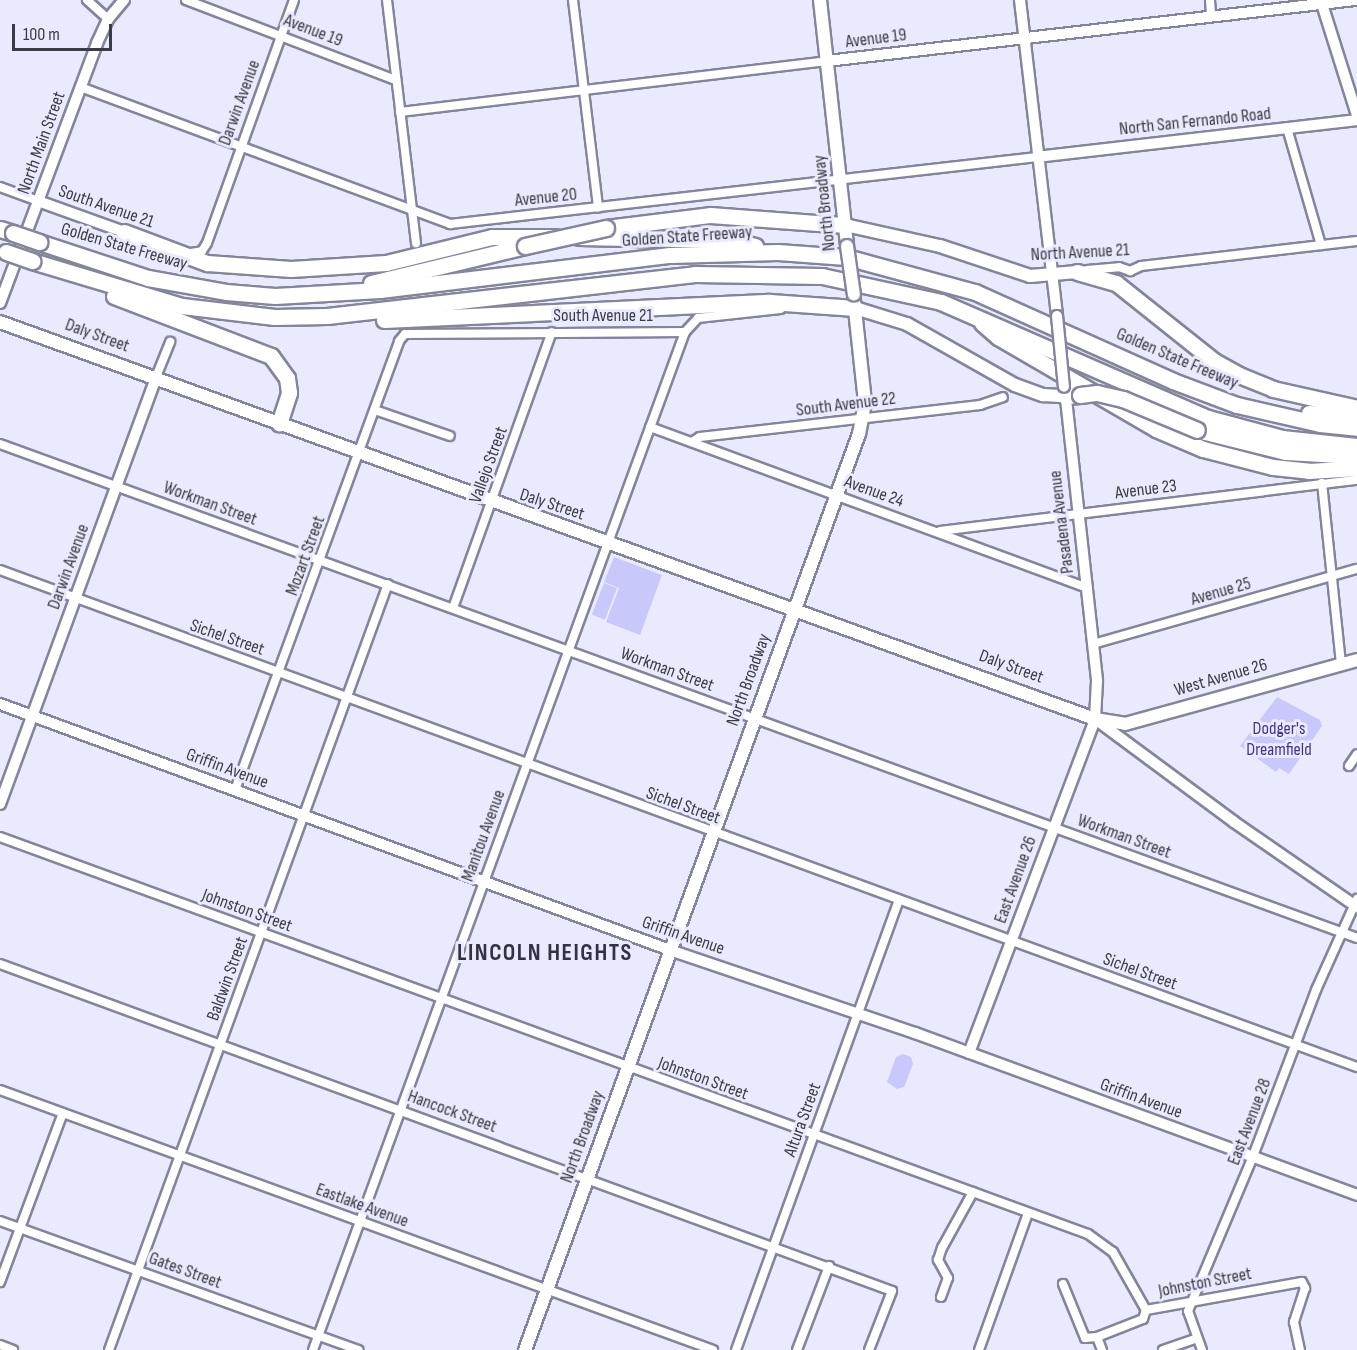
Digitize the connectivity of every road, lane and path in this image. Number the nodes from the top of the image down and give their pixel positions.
1 (87, 0) edge
2 (124, 0) edge
3 (186, 0) edge
4 (294, 0) edge
5 (387, 0) edge
6 (573, 0) edge
7 (820, 0) edge
8 (1020, 0) edge
9 (1210, 0) edge
10 (1355, 0) edge
11 (1322, 4) junction
12 (1211, 15) junction
13 (108, 19) junction
14 (281, 36) junction
15 (1024, 37) junction
16 (826, 61) junction
17 (396, 80) junction
18 (80, 87) junction
19 (584, 90) junction
20 (400, 112) junction
21 (1357, 115) edge
22 (1357, 120) edge
23 (1287, 128) junction
24 (242, 146) junction
25 (1038, 157) junction
26 (840, 180) junction
27 (0, 187) edge
28 (38, 201) junction
29 (598, 207) junction
30 (413, 210) junction
31 (845, 225) junction
32 (6, 231) edge
33 (124, 232) junction
34 (1357, 241) edge
35 (416, 243) dead end
36 (1321, 245) junction
37 (3, 251) edge
38 (201, 251) joint
39 (778, 252) junction
40 (1077, 272) junction
41 (1052, 276) junction
42 (77, 277) junction
43 (328, 294) junction
44 (855, 302) junction
45 (0, 303) edge
46 (792, 303) junction
47 (974, 315) junction
48 (327, 316) junction
49 (0, 322) edge
50 (552, 332) junction
51 (685, 332) junction
52 (405, 334) joint
53 (170, 342) dead end
54 (156, 377) junction
55 (1070, 393) junction
56 (1003, 397) dead end
57 (1237, 405) junction
58 (1357, 408) edge
59 (375, 410) junction
60 (1357, 416) edge
61 (863, 417) junction
62 (279, 423) junction
63 (650, 427) junction
64 (1357, 428) edge
65 (450, 436) dead end
66 (693, 442) junction
67 (0, 444) edge
68 (1357, 446) edge
69 (360, 452) junction
70 (1357, 456) edge
71 (1357, 468) edge
72 (1357, 480) edge
73 (1322, 483) junction
74 (117, 486) junction
75 (836, 494) junction
76 (491, 503) junction
77 (1078, 514) junction
78 (939, 531) junction
79 (608, 541) junction
80 (320, 559) junction
81 (1357, 568) edge
82 (0, 570) edge
83 (1331, 576) junction
84 (388, 584) junction
85 (1087, 588) junction
86 (75, 597) junction
87 (453, 608) junction
88 (794, 609) junction
89 (1093, 644) junction
90 (568, 650) junction
91 (1357, 660) edge
92 (1341, 664) junction
93 (279, 672) junction
94 (346, 697) junction
95 (0, 704) edge
96 (33, 716) junction
97 (755, 718) junction
98 (1095, 718) junction
99 (1357, 754) edge
100 (526, 765) junction
101 (1349, 766) dead end
102 (235, 790) junction
103 (0, 804) edge
104 (303, 816) junction
105 (1053, 827) junction
106 (713, 832) junction
107 (0, 837) edge
108 (484, 882) junction
109 (899, 900) junction
110 (1356, 903) edge
111 (261, 932) junction
112 (1340, 932) junction
113 (1357, 938) edge
114 (1011, 939) junction
115 (670, 950) junction
116 (0, 964) edge
117 (442, 997) junction
118 (858, 1013) junction
119 (221, 1044) junction
120 (1295, 1044) junction
121 (969, 1053) junction
122 (627, 1067) junction
123 (1357, 1067) edge
124 (0, 1090) edge
125 (401, 1109) junction
126 (63, 1113) junction
127 (814, 1135) junction
128 (180, 1155) junction
129 (1253, 1156) junction
130 (588, 1178) junction
131 (973, 1192) junction
132 (1357, 1195) edge
133 (1028, 1213) junction
134 (0, 1221) edge
135 (360, 1221) junction
136 (20, 1228) junction
137 (774, 1245) junction
138 (829, 1266) junction
139 (138, 1269) junction
140 (0, 1282) edge
141 (1063, 1284) dead end
142 (547, 1290) junction
143 (941, 1297) dead end
144 (1192, 1301) junction
145 (1146, 1311) junction
146 (318, 1335) junction
147 (1097, 1337) junction
148 (1197, 1338) junction
149 (0, 1345) edge
150 (13, 1350) edge
151 (109, 1350) edge
152 (313, 1350) edge
153 (360, 1350) edge
154 (525, 1350) edge
155 (713, 1350) edge
156 (736, 1350) edge
157 (797, 1350) edge
158 (869, 1350) edge
159 (979, 1350) edge
160 (1102, 1350) edge
161 (1163, 1350) edge
162 (1202, 1350) edge
163 (1300, 1350) edge

1 - 13 street
2 - 13 main road, North Main Street
3 - 14 street, Avenue 19
4 - 14 street, Darwin Avenue
5 - 17 street
6 - 19 street
7 - 16 main road, North Broadway
8 - 15 main road, Pasadena Avenue
9 - 12 street
10 - 11 main road, Avenue 19
11 - 12 main road, Avenue 19
11 - 21 main road
12 - 15 main road, Avenue 19
13 - 18 main road, North Main Street
14 - 17 street, Avenue 19
14 - 24 street, Darwin Avenue
15 - 16 main road, Avenue 19
15 - 25 main road, Pasadena Avenue
16 - 19 street, Avenue 19
16 - 26 main road, North Broadway
17 - 20 street
18 - 24 street, Avenue 20
18 - 28 main road, North Main Street
19 - 20 street, Avenue 19
19 - 29 street
20 - 30 street
22 - 23 main road, North San Fernando Road
23 - 25 main road, North San Fernando Road
23 - 36 street
24 - 30 street, Avenue 20
24 - 38 street, Darwin Avenue
25 - 26 street, Avenue 20
25 - 41 main road, Pasadena Avenue
26 - 29 street, Avenue 20
26 - 31 main road, North Broadway
27 - 28 street, South Avenue 21
28 - 33 main road, South Avenue 21
28 - 45 main road, North Main Street
29 - 30 street, Avenue 20
30 - 35 street
31 - 41 main road, North Avenue 21
31 - 43 highway, bridge
31 - 44 main road, North Broadway, bridge
32 - 43 highway, Golden State Freeway, bridge
33 - 38 street, South Avenue 21
33 - 39 highway
34 - 36 street, North Avenue 21
36 - 40 street, North Avenue 21
37 - 42 highway, bridge
39 - 43 highway, Golden State Freeway
39 - 57 highway, Golden State Freeway
40 - 41 main road, North Avenue 21
40 - 58 highway
41 - 55 main road, Pasadena Avenue, bridge
42 - 48 highway
42 - 62 highway
44 - 46 highway
44 - 55 main road
44 - 61 main road, North Broadway
46 - 48 highway
46 - 51 street
47 - 48 highway
47 - 68 highway
47 - 71 highway
49 - 54 main road, Daly Street
50 - 51 street, South Avenue 21
50 - 52 street, South Avenue 21
50 - 76 street, Vallejo Street
51 - 63 street, Manitou Avenue
52 - 59 street, Mozart Street
53 - 54 street, Darwin Avenue
54 - 62 main road, Daly Street
54 - 74 main road, Darwin Avenue
55 - 70 highway, bridge
55 - 77 main road, Pasadena Avenue
56 - 61 street, South Avenue 22
57 - 60 highway
57 - 64 highway, Golden State Freeway
59 - 65 street
59 - 69 street, Mozart Street
61 - 66 street, South Avenue 22
61 - 75 main road, North Broadway
62 - 69 main road, Daly Street
63 - 66 street, Avenue 24
63 - 79 street, Manitou Avenue
66 - 75 street, Avenue 24
67 - 74 street, Workman Street
69 - 76 main road, Daly Street
69 - 80 street, Mozart Street
72 - 73 street, Avenue 23
73 - 77 street, Avenue 23
73 - 83 street
74 - 80 street, Workman Street
74 - 86 main road, Darwin Avenue
75 - 78 street, Avenue 24
75 - 88 main road, North Broadway
76 - 79 main road, Daly Street
76 - 87 street, Vallejo Street
77 - 78 street, Avenue 23
77 - 85 main road, Pasadena Avenue
78 - 85 street, Avenue 24
79 - 88 main road, Daly Street
79 - 90 street, Manitou Avenue
80 - 84 street, Workman Street
80 - 93 street, Mozart Street
81 - 83 street, Avenue 25
82 - 86 street, Sichel Street
83 - 89 street, Avenue 25
83 - 92 street
84 - 87 street, Workman Street
84 - 94 street, Baldwin Street
85 - 89 main road, Pasadena Avenue
86 - 93 street, Sichel Street
86 - 96 main road, Darwin Avenue
87 - 90 street, Workman Street
88 - 97 main road, North Broadway
88 - 98 main road, Daly Street
89 - 98 main road, Pasadena Avenue
90 - 97 street, Workman Street
90 - 100 street, Manitou Avenue
91 - 92 main road, West Avenue 26
92 - 98 main road, West Avenue 26
93 - 94 street, Sichel Street
93 - 102 street, Mozart Street
94 - 100 street, Sichel Street
94 - 104 street, Baldwin Street
95 - 96 main road, Griffin Avenue
96 - 102 main road, Griffin Avenue
96 - 103 main road, Darwin Avenue
97 - 105 street, Workman Street
97 - 106 main road, North Broadway
98 - 105 main road, East Avenue 26
98 - 110 main road
99 - 101 street
100 - 106 street, Sichel Street
100 - 108 street, Manitou Avenue
102 - 104 main road, Griffin Avenue
104 - 108 main road, Griffin Avenue
104 - 111 street, Baldwin Street
105 - 112 street, Workman Street
105 - 114 main road, East Avenue 26
106 - 109 street, Sichel Street
106 - 115 main road, North Broadway
107 - 111 street, Johnston Street
108 - 115 main road, Griffin Avenue
108 - 117 street, Manitou Avenue
109 - 114 street, Sichel Street
109 - 118 street, Altura Street
110 - 112 street, East Avenue 28
111 - 117 street, Johnston Street
111 - 119 street, Baldwin Street
112 - 113 street, Workman Street
112 - 120 street, East Avenue 28
114 - 120 street, Sichel Street
114 - 121 main road, East Avenue 26
115 - 118 main road, Griffin Avenue
115 - 122 main road, North Broadway
116 - 119 street, Hancock Street
117 - 122 street, Johnston Street
117 - 125 street, Manitou Avenue
118 - 121 main road, Griffin Avenue
118 - 127 street, Altura Street
119 - 125 street, Hancock Street
119 - 128 street, Baldwin Street
120 - 123 street, Sichel Street
120 - 129 street, East Avenue 28
121 - 129 main road, Griffin Avenue
122 - 127 street, Johnston Street
122 - 130 main road, North Broadway
124 - 126 street, Eastlake Avenue
125 - 130 street, Hancock Street
125 - 135 street, Manitou Avenue
126 - 128 street, Eastlake Avenue
126 - 136 street
127 - 131 street, Johnston Street
127 - 137 street, Altura Street
128 - 135 street, Eastlake Avenue
128 - 139 street, Baldwin Street
129 - 132 main road, Griffin Avenue
129 - 144 street, East Avenue 28
130 - 137 street, Hancock Street
130 - 142 main road, North Broadway
131 - 133 street, Johnston Street
131 - 143 street
133 - 145 street, Johnston Street
133 - 159 street
134 - 136 street, Gates Street
135 - 142 street, Eastlake Avenue
135 - 146 street, Manitou Avenue
136 - 139 street, Gates Street
136 - 140 street
137 - 138 street, Hancock Street
137 - 156 street, Altura Street
138 - 157 street
138 - 158 street, Hancock Street
139 - 146 street, Gates Street
139 - 151 street, Baldwin Street
141 - 147 street
142 - 154 main road, North Broadway
142 - 155 street, Eastlake Avenue
144 - 145 street, Johnston Street
144 - 148 street, East Avenue 28
144 - 163 street, Johnston Street
145 - 147 street
146 - 152 street, Manitou Avenue
146 - 153 street, Gates Street
147 - 160 street
148 - 161 street
148 - 162 street, East Avenue 28
149 - 150 street

